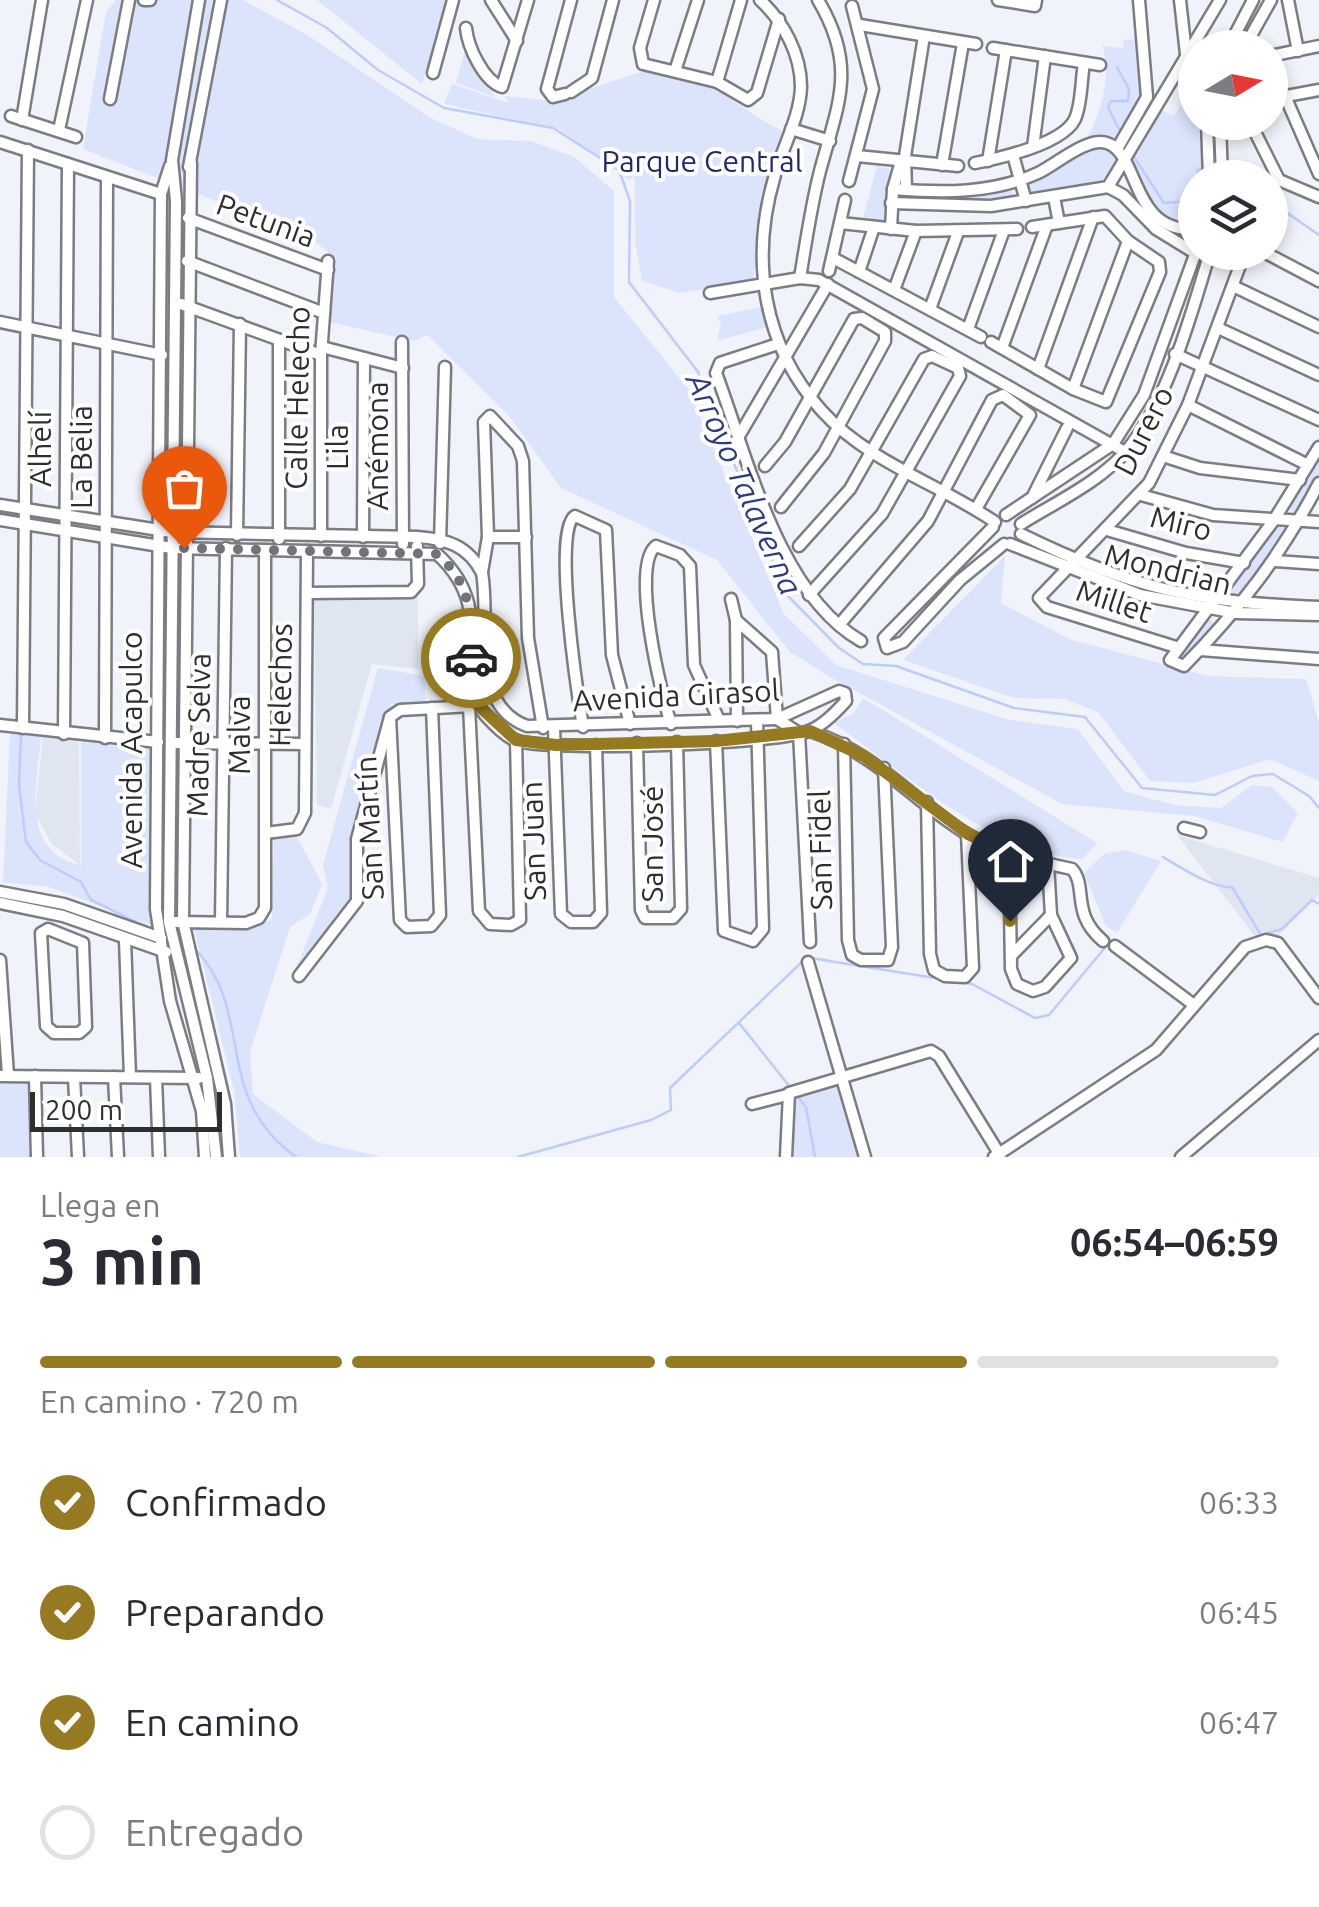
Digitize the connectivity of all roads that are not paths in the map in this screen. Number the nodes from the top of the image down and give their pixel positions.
1 (42, 0) edge
2 (86, 0) edge
3 (128, 0) edge
4 (199, 0) edge
5 (221, 0) edge
6 (453, 0) edge
7 (490, 0) edge
8 (528, 0) edge
9 (571, 0) edge
10 (613, 0) edge
11 (654, 0) edge
12 (698, 0) edge
13 (741, 0) edge
14 (760, 0) edge
15 (818, 0) edge
16 (998, 0) edge
17 (1036, 0) edge
18 (1139, 0) edge
19 (1180, 0) edge
20 (1220, 0) edge
21 (1253, 0) edge
22 (1272, 0) edge
23 (1288, 0) edge
24 (852, 6) dead end
25 (779, 18) junction
26 (860, 25) junction
27 (466, 28) dead end
28 (1183, 30) edge
29 (1201, 30) edge
30 (1237, 30) edge
31 (1254, 30) edge
32 (924, 36) junction
33 (516, 41) junction
34 (963, 43) junction
35 (976, 44) dead end
36 (1319, 46) edge
37 (993, 48) dead end
38 (1006, 50) junction
39 (1298, 50) junction
40 (1288, 52) edge
41 (1045, 56) junction
42 (1084, 63) junction
43 (1100, 65) dead end
44 (1178, 66) edge
45 (676, 68) junction
46 (432, 73) dead end
47 (717, 82) junction
48 (1319, 90) edge
49 (1288, 95) edge
50 (110, 99) dead end
51 (1153, 100) junction
52 (1288, 103) edge
53 (180, 105) junction
54 (791, 129) junction
55 (59, 130) junction
56 (76, 137) dead end
57 (1259, 140) edge
58 (830, 141) junction
59 (0, 142) edge
60 (194, 144) junction
61 (1117, 149) junction
62 (28, 150) junction
63 (1023, 151) junction
64 (857, 156) junction
65 (172, 160) junction
66 (988, 160) junction
67 (904, 161) junction
68 (191, 162) junction
69 (1124, 162) junction
70 (975, 163) dead end
71 (68, 164) junction
72 (942, 165) junction
73 (958, 166) dead end
74 (1035, 174) junction
75 (1319, 174) edge
76 (108, 176) junction
77 (1021, 180) junction
78 (849, 181) dead end
79 (1108, 187) junction
80 (893, 189) junction
81 (906, 190) junction
82 (161, 194) junction
83 (1067, 194) junction
84 (1054, 197) junction
85 (1319, 197) edge
86 (845, 200) dead end
87 (176, 201) junction
88 (1026, 201) junction
89 (892, 203) junction
90 (906, 204) junction
91 (1093, 217) junction
92 (188, 218) junction
93 (1072, 221) junction
94 (840, 223) junction
95 (1053, 224) junction
96 (874, 227) junction
97 (1032, 228) dead end
98 (1178, 228) edge
99 (1017, 229) dead end
100 (903, 230) junction
101 (1004, 230) junction
102 (958, 232) junction
103 (1128, 241) junction
104 (1178, 243) edge
105 (833, 258) junction
106 (187, 262) junction
107 (328, 265) joint
108 (1288, 265) edge
109 (830, 270) dead end
110 (1189, 270) edge
111 (1205, 270) edge
112 (1239, 270) edge
113 (859, 272) junction
114 (800, 278) junction
115 (1319, 281) edge
116 (763, 284) junction
117 (828, 284) junction
118 (1184, 286) junction
119 (1233, 286) junction
120 (894, 290) junction
121 (1199, 290) junction
122 (710, 293) dead end
123 (173, 302) junction
124 (186, 306) junction
125 (930, 309) junction
126 (324, 314) junction
127 (0, 322) edge
128 (240, 324) junction
129 (28, 328) junction
130 (1218, 328) junction
131 (1319, 328) edge
132 (968, 329) junction
133 (67, 336) junction
134 (280, 340) junction
135 (402, 342) dead end
136 (992, 342) junction
137 (108, 344) junction
138 (778, 344) junction
139 (321, 351) junction
140 (160, 354) junction
141 (1175, 354) junction
142 (784, 356) junction
143 (173, 357) junction
144 (364, 358) junction
145 (1203, 365) junction
146 (445, 367) dead end
147 (403, 368) junction
148 (1038, 368) junction
149 (1319, 375) edge
150 (1073, 389) junction
151 (809, 396) junction
152 (1188, 405) junction
153 (490, 416) joint
154 (1319, 420) edge
155 (839, 428) junction
156 (1067, 428) dead end
157 (739, 436) junction
158 (1112, 444) junction
159 (1319, 447) edge
160 (870, 452) junction
161 (1125, 452) junction
162 (1163, 456) junction
163 (1308, 465) junction
164 (765, 466) dead end
165 (908, 471) junction
166 (1300, 480) junction
167 (1319, 483) edge
168 (944, 490) junction
169 (1141, 496) junction
170 (1032, 498) junction
171 (0, 505) edge
172 (782, 507) dead end
173 (976, 509) junction
174 (27, 510) junction
175 (1006, 515) junction
176 (66, 518) junction
177 (0, 520) edge
178 (1274, 520) junction
179 (1301, 520) junction
180 (1319, 522) edge
181 (27, 524) junction
182 (994, 524) junction
183 (107, 525) junction
184 (1021, 529) junction
185 (1107, 530) junction
186 (66, 531) junction
187 (160, 531) junction
188 (178, 533) junction
189 (238, 535) junction
190 (279, 536) junction
191 (321, 536) junction
192 (488, 536) junction
193 (363, 537) junction
194 (526, 537) junction
195 (403, 538) junction
196 (417, 538) junction
197 (442, 538) junction
198 (106, 540) junction
199 (1007, 544) junction
200 (799, 546) dead end
201 (159, 547) junction
202 (178, 548) junction
203 (226, 548) junction
204 (265, 550) junction
205 (279, 550) junction
206 (307, 550) junction
207 (403, 550) junction
208 (417, 551) junction
209 (437, 554) junction
210 (1275, 561) junction
211 (1071, 563) junction
212 (1244, 563) junction
213 (1319, 564) edge
214 (177, 571) junction
215 (482, 573) junction
216 (485, 592) junction
217 (307, 593) junction
218 (469, 594) junction
219 (809, 596) junction
220 (732, 599) dead end
221 (1039, 600) joint
222 (1212, 606) junction
223 (1319, 607) edge
224 (1240, 609) junction
225 (1319, 615) edge
226 (736, 620) junction
227 (839, 624) junction
228 (861, 640) dead end
229 (1200, 650) junction
230 (1174, 651) junction
231 (1319, 659) edge
232 (474, 706) junction
233 (432, 708) junction
234 (390, 717) junction
235 (777, 719) junction
236 (719, 720) junction
237 (736, 720) junction
238 (757, 720) junction
239 (630, 724) junction
240 (671, 724) junction
241 (0, 725) edge
242 (583, 727) junction
243 (22, 728) junction
244 (548, 728) junction
245 (805, 732) junction
246 (64, 734) junction
247 (105, 738) junction
248 (758, 739) junction
249 (516, 740) junction
250 (716, 741) junction
251 (162, 742) junction
252 (677, 742) junction
253 (182, 743) junction
254 (636, 743) junction
255 (225, 744) junction
256 (265, 744) junction
257 (304, 744) junction
258 (844, 744) junction
259 (556, 745) junction
260 (596, 745) junction
261 (884, 768) junction
262 (927, 802) junction
263 (1184, 828) dead end
264 (1200, 832) dead end
265 (266, 833) junction
266 (968, 834) junction
267 (1008, 852) junction
268 (1048, 864) junction
269 (0, 892) edge
270 (0, 904) edge
271 (64, 910) junction
272 (1051, 915) junction
273 (163, 922) junction
274 (183, 922) junction
275 (221, 922) junction
276 (62, 932) junction
277 (184, 936) junction
278 (165, 938) junction
279 (124, 940) junction
280 (1103, 941) dead end
281 (810, 942) dead end
282 (1115, 946) dead end
283 (187, 950) junction
284 (167, 952) junction
285 (1010, 956) junction
286 (0, 960) edge
287 (808, 962) dead end
288 (299, 976) dead end
289 (1319, 998) edge
290 (1194, 1006) junction
291 (1319, 1040) edge
292 (4, 1076) edge
293 (34, 1076) junction
294 (842, 1076) junction
295 (74, 1077) junction
296 (114, 1077) junction
297 (130, 1078) junction
298 (156, 1078) junction
299 (200, 1078) junction
300 (220, 1079) junction
301 (788, 1095) junction
302 (752, 1104) dead end
303 (998, 1155) edge
304 (37, 1157) edge
305 (78, 1157) edge
306 (118, 1157) edge
307 (159, 1157) edge
308 (205, 1157) edge
309 (216, 1157) edge
310 (230, 1157) edge
311 (786, 1157) edge
312 (865, 1157) edge
313 (1182, 1157) edge

1 - 55 street
2 - 55 street
3 - 50 street
4 - 53 street
5 - 60 street
6 - 46 street
7 - 33 street
8 - 33 street
9 - 10 street
11 - 45 street
12 - 45 street
13 - 47 street
14 - 25 street
15 - 58 street
16 - 17 street
18 - 51 street
19 - 28 street
20 - 29 street
21 - 30 street
22 - 31 street
23 - 39 street
24 - 26 street
25 - 47 street
25 - 54 street
26 - 32 street
26 - 64 street
27 - 33 street
32 - 34 street
32 - 67 street
34 - 35 street
34 - 72 street
36 - 39 street
37 - 38 street
38 - 41 street
38 - 66 street
39 - 40 street
41 - 42 street
41 - 63 street
42 - 43 street
42 - 63 street
44 - 51 street
45 - 47 street
48 - 49 street
51 - 61 street
51 - 69 street
52 - 75 street
53 - 60 street
53 - 65 street
54 - 58 street
54 - 116 street
55 - 56 street
57 - 85 street
58 - 114 street
59 - 62 street
60 - 68 street
61 - 69 street
61 - 74 street
62 - 71 street
62 - 129 street
63 - 66 street
63 - 74 street
63 - 77 street
64 - 67 street
64 - 78 street
65 - 82 street, Avenida Acapulco
65 - 87 street
66 - 70 street
67 - 72 street
67 - 80 street
67 - 81 street
68 - 87 street
68 - 92 street
69 - 79 street
69 - 98 street
71 - 76 street
71 - 133 street, Alhelí
72 - 73 street
74 - 77 street
76 - 82 street
76 - 137 street, La Belia
77 - 81 street
77 - 88 street
79 - 83 street
79 - 104 street
80 - 81 street
80 - 89 street
82 - 140 street, Avenida Acapulco
83 - 84 street
83 - 93 street
84 - 88 street
84 - 95 street
86 - 94 street
87 - 123 street
88 - 90 street
89 - 90 street
89 - 100 street
90 - 100 street
91 - 93 street
91 - 103 street
91 - 148 street
92 - 106 street
92 - 107 street, Petunia
93 - 95 street
94 - 96 street
94 - 105 street
95 - 97 street
95 - 136 street
96 - 100 street
96 - 113 street
99 - 101 street
100 - 102 street
100 - 120 street
101 - 102 street
101 - 132 street
102 - 125 street
103 - 150 street
103 - 150 street
105 - 109 street
105 - 113 street
106 - 124 street
106 - 126 street
107 - 126 street, Calle Helecho
108 - 115 street
110 - 118 street
111 - 121 street
112 - 119 street, Durero
113 - 120 street
114 - 116 street
114 - 117 street
116 - 122 street
116 - 138 street
117 - 142 street
117 - 158 street
118 - 121 street
118 - 158 street
119 - 130 street, Durero
119 - 131 street
120 - 125 street
121 - 141 street
123 - 124 street
123 - 143 street
124 - 128 street
124 - 188 street
125 - 132 street
126 - 139 street, Calle Helecho
127 - 129 street
128 - 134 street
128 - 189 street
129 - 133 street
129 - 174 street
130 - 145 street, Durero
130 - 149 street
132 - 136 street
133 - 137 street
133 - 176 street, Alhelí
134 - 139 street
134 - 190 street
135 - 147 street, Anémona
136 - 148 street
137 - 140 street
137 - 183 street, La Belia
138 - 142 street
138 - 157 street
139 - 144 street
139 - 191 street, Calle Helecho
140 - 143 street
140 - 187 street, Avenida Acapulco
141 - 145 street
141 - 161 street
142 - 151 street
142 - 157 street
143 - 188 street
144 - 147 street
144 - 193 street, Lila
145 - 152 street, Durero
145 - 154 street
146 - 197 street
147 - 195 street, Anémona
148 - 150 street
151 - 155 street
151 - 155 street
151 - 164 street
152 - 162 street, Durero
152 - 163 street
153 - 192 street, Avenida Girasol
153 - 194 street, San Juan
155 - 160 street
155 - 172 street
156 - 170 street
157 - 219 street
158 - 161 street
158 - 170 street
159 - 163 street
160 - 165 street
160 - 165 street
160 - 200 street
161 - 184 street
162 - 166 street
162 - 169 street, Durero
163 - 166 street
165 - 168 street
165 - 219 street
166 - 178 street
167 - 179 street
168 - 173 street
168 - 173 street
168 - 227 street
169 - 178 street
169 - 185 street, Durero
170 - 175 street
171 - 174 street
173 - 182 street
174 - 176 street
174 - 181 street
175 - 182 street
175 - 184 street, Mondrian
176 - 183 street
176 - 186 street, Alhelí
177 - 181 street
178 - 179 street
178 - 212 street
179 - 180 street
179 - 210 street
181 - 186 street
181 - 243 street
182 - 199 street
182 - 199 street
183 - 187 street
183 - 198 street, La Belia
184 - 199 street
184 - 211 street, Mondrian
185 - 211 street, Durero
185 - 212 street, Miro
186 - 198 street
186 - 246 street, Alhelí
187 - 188 street
187 - 201 street, Avenida Acapulco
188 - 189 street
188 - 202 street
189 - 190 street
190 - 191 street
190 - 205 street
191 - 193 street
192 - 194 street
192 - 215 street, Avenida Girasol
193 - 195 street
194 - 244 street, San Juan
195 - 196 street
195 - 207 street, Anémona
196 - 197 street
196 - 208 street
197 - 209 street
197 - 215 street
198 - 201 street
198 - 247 street, La Belia
199 - 211 street, Mondrian
201 - 202 street
201 - 251 street, Avenida Acapulco
202 - 203 street
202 - 214 street
203 - 204 street
203 - 255 street, Madre Selva
204 - 205 street
204 - 256 street, Malva
205 - 206 street
206 - 207 street
206 - 217 street, Helechos
207 - 208 street
208 - 209 street
208 - 217 street
209 - 218 street
210 - 213 street
210 - 224 street
211 - 221 street, Durero
211 - 222 street, Mondrian
212 - 222 street
214 - 251 street
214 - 253 street
215 - 216 street, Avenida Girasol
216 - 218 street
216 - 244 street, Avenida Girasol
217 - 257 street, Helechos
218 - 232 street
219 - 227 street
220 - 226 street
221 - 230 street, Millet
222 - 224 street, Mondrian
222 - 230 street
223 - 224 street, Mondrian
224 - 225 street, Mondrian
224 - 229 street
226 - 235 street
226 - 237 street
227 - 228 street
229 - 230 street, Millet
229 - 231 street
232 - 233 street
232 - 249 street
232 - 249 street
233 - 234 street
233 - 234 street, San Martín
234 - 288 street
235 - 238 street, Avenida Girasol
235 - 245 street
235 - 245 street, Avenida Girasol
236 - 237 street, Avenida Girasol
236 - 240 street, Avenida Girasol
236 - 240 street
237 - 238 street, Avenida Girasol
238 - 248 street
239 - 240 street, Avenida Girasol
239 - 242 street, Avenida Girasol
239 - 242 street
241 - 243 street
242 - 244 street, Avenida Girasol
243 - 246 street
244 - 259 street, San Juan
245 - 248 street, Avenida Girasol
245 - 258 street
245 - 281 street
246 - 247 street
247 - 251 street
248 - 250 street, Avenida Girasol
248 - 250 street
249 - 259 street, Avenida Girasol
250 - 252 street, Avenida Girasol
251 - 253 street
251 - 273 street, Avenida Acapulco
252 - 254 street, Avenida Girasol
252 - 254 street, San José
253 - 255 street
253 - 274 street
254 - 260 street, Avenida Girasol
255 - 256 street
255 - 275 street, Madre Selva
256 - 257 street
256 - 265 street, Malva
257 - 265 street, Helechos
258 - 261 street
258 - 261 street, San Fidel
259 - 260 street, Avenida Girasol
259 - 260 street, San Juan
261 - 262 street
262 - 266 street
262 - 266 street
263 - 264 street
265 - 275 street, Malva
266 - 267 street
267 - 268 street
267 - 285 street
268 - 272 street
268 - 280 street
269 - 271 street
270 - 271 street
271 - 276 street
271 - 278 street
271 - 279 street
272 - 285 street
272 - 285 street
273 - 274 street
273 - 278 street, Avenida Acapulco
274 - 275 street
274 - 277 street
276 - 276 street
277 - 278 street
277 - 283 street
278 - 284 street, Avenida Acapulco
279 - 284 street
279 - 297 street
282 - 290 street
283 - 284 street
283 - 300 street
284 - 299 street
286 - 292 street
287 - 294 street
289 - 290 street
290 - 303 street
291 - 313 street
292 - 293 street
293 - 295 street
293 - 304 street
294 - 301 street
294 - 303 street
294 - 312 street
295 - 296 street
295 - 305 street
296 - 297 street
296 - 306 street
297 - 298 street
298 - 299 street
298 - 307 street
299 - 300 street
299 - 308 street
299 - 309 street
300 - 310 street
301 - 302 street
301 - 311 street

